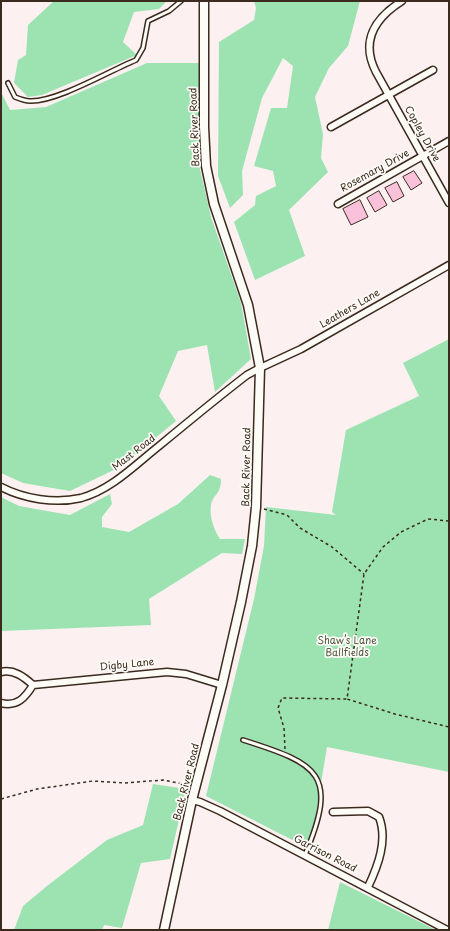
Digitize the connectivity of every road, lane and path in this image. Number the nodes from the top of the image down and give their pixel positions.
1 (182, 1) edge
2 (204, 1) edge
3 (402, 1) edge
4 (433, 70) dead end
5 (8, 83) dead end
6 (389, 95) junction
7 (331, 127) dead end
8 (449, 141) edge
9 (422, 156) junction
10 (449, 203) edge
11 (338, 204) dead end
12 (449, 265) edge
13 (260, 368) junction
14 (1, 487) edge
15 (262, 509) dead end
16 (449, 521) edge
17 (364, 574) junction
18 (1, 672) edge
19 (222, 685) junction
20 (33, 686) junction
21 (347, 698) junction
22 (1, 703) edge
23 (449, 727) edge
24 (243, 740) dead end
25 (284, 754) junction
26 (188, 785) dead end
27 (1, 799) edge
28 (192, 800) junction
29 (333, 812) dead end
30 (305, 855) junction
31 (368, 887) junction
32 (164, 930) edge
33 (448, 930) edge

1 - 5 lane
2 - 13 street, Back River Road
3 - 6 street, Copley Drive
4 - 6 street
6 - 7 street
6 - 9 street, Copley Drive
8 - 9 street, Rosemary Drive
9 - 10 street, Copley Drive
9 - 11 street, Rosemary Drive
12 - 13 street, Leathers Lane
13 - 14 street, Mast Road
13 - 19 street, Back River Road
15 - 17 path
16 - 17 path
17 - 21 path
18 - 20 street
19 - 20 street, Digby Lane
19 - 28 street, Back River Road
20 - 22 street
21 - 23 path
21 - 25 path
24 - 25 lane
25 - 30 lane
26 - 27 path
28 - 30 street, Garrison Road
28 - 32 street, Back River Road
29 - 31 street
30 - 31 street, Garrison Road
31 - 33 street, Garrison Road

